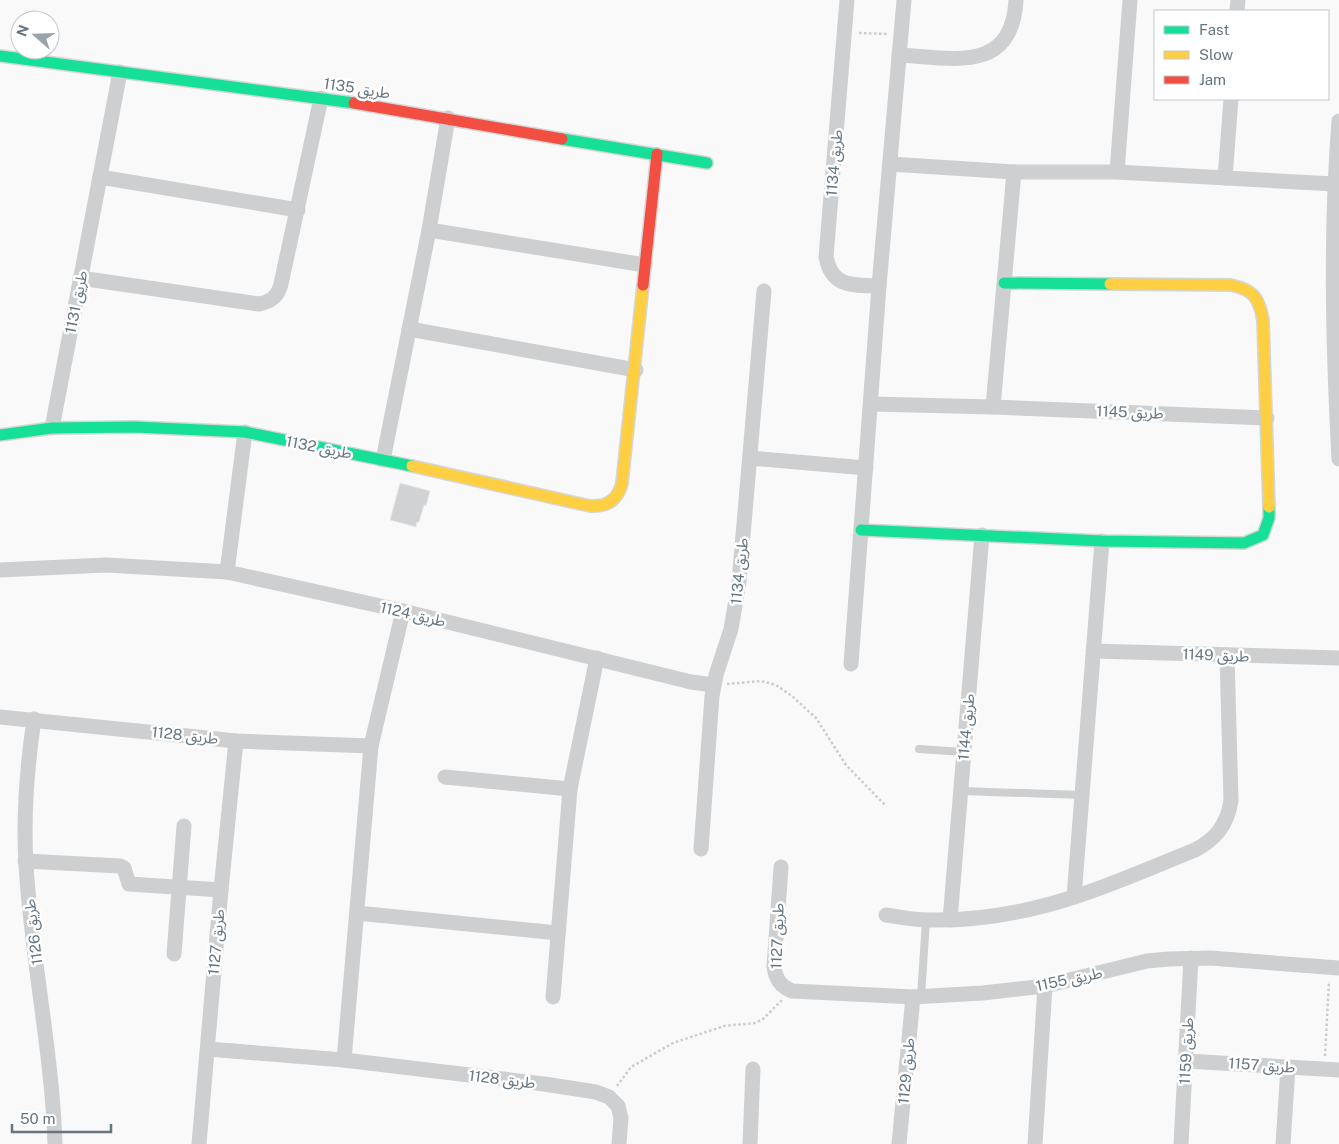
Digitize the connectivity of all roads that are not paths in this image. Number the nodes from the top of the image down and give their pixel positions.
1 (848, 0) edge
2 (904, 0) edge
3 (1016, 0) edge
4 (1130, 0) edge
5 (899, 55) junction
6 (0, 56) edge
7 (120, 72) junction
8 (322, 98) junction
9 (1230, 100) edge
10 (448, 118) junction
11 (1339, 121) edge
12 (657, 154) junction
13 (707, 162) dead end
14 (890, 164) junction
15 (1014, 172) junction
16 (1117, 172) junction
17 (100, 177) junction
18 (1225, 178) junction
19 (1334, 184) junction
20 (298, 210) junction
21 (429, 230) junction
22 (644, 265) junction
23 (80, 278) junction
24 (1004, 283) junction
25 (879, 286) junction
26 (764, 291) dead end
27 (1336, 308) edge
28 (409, 329) junction
29 (636, 370) junction
30 (870, 404) junction
31 (993, 407) junction
32 (1338, 416) edge
33 (1267, 418) junction
34 (52, 428) junction
35 (245, 432) junction
36 (0, 435) edge
37 (750, 458) junction
38 (1339, 459) edge
39 (383, 460) junction
40 (866, 468) junction
41 (861, 530) junction
42 (982, 535) junction
43 (1102, 541) junction
44 (0, 570) edge
45 (227, 572) junction
46 (403, 611) junction
47 (1093, 651) junction
48 (1227, 655) junction
49 (597, 658) junction
50 (1339, 658) edge
51 (851, 664) dead end
52 (714, 686) junction
53 (0, 717) edge
54 (34, 719) junction
55 (236, 741) junction
56 (371, 746) junction
57 (919, 749) dead end
58 (964, 752) junction
59 (445, 777) dead end
60 (570, 789) junction
61 (961, 791) junction
62 (1082, 794) junction
63 (184, 826) dead end
64 (701, 849) dead end
65 (25, 861) junction
66 (781, 866) dead end
67 (179, 888) junction
68 (221, 890) junction
69 (1074, 897) junction
70 (357, 913) junction
71 (886, 916) dead end
72 (926, 920) junction
73 (950, 920) junction
74 (558, 933) junction
75 (174, 954) dead end
76 (1191, 958) junction
77 (1334, 968) edge
78 (1045, 986) junction
79 (795, 991) joint
80 (553, 997) dead end
81 (917, 997) junction
82 (208, 1048) junction
83 (344, 1060) junction
84 (1186, 1061) junction
85 (1288, 1067) junction
86 (753, 1069) dead end
87 (1331, 1070) edge
88 (54, 1144) edge
89 (199, 1144) edge
90 (619, 1144) edge
91 (750, 1144) edge
92 (899, 1144) edge
93 (1035, 1144) edge
94 (1181, 1144) edge
95 (1283, 1144) edge

1 - 25 street, طريق 1134
2 - 5 street
3 - 5 street
4 - 16 street
5 - 14 street
6 - 7 street, طريق 1135
7 - 8 street, طريق 1135
7 - 17 street, طريق 1131
8 - 10 street, طريق 1135
8 - 20 street
9 - 18 street
10 - 12 street, طريق 1135
10 - 21 street
11 - 19 street
12 - 13 street, طريق 1135
12 - 22 street
14 - 15 street
14 - 25 street
15 - 16 street
15 - 24 street
16 - 18 street
17 - 20 street
17 - 23 street, طريق 1131
18 - 19 street
19 - 27 street
20 - 23 street
21 - 22 street
21 - 28 street
22 - 29 street
23 - 34 street, طريق 1131
24 - 31 street
24 - 33 street
25 - 30 street
26 - 37 street, طريق 1134
27 - 32 street
28 - 29 street
28 - 39 street
29 - 39 street, طريق 1132
30 - 31 street, طريق 1145
30 - 40 street
31 - 33 street, طريق 1145
32 - 38 street
33 - 43 street
34 - 35 street, طريق 1132
34 - 36 street, طريق 1132
35 - 39 street, طريق 1132
35 - 45 street
37 - 40 street
37 - 52 street, طريق 1134
40 - 41 street
41 - 42 street
41 - 51 street
42 - 43 street
42 - 58 street, طريق 1144
43 - 47 street
44 - 45 street, طريق 1124
45 - 46 street, طريق 1124
46 - 49 street, طريق 1124
46 - 56 street
47 - 48 street, طريق 1149
47 - 62 street
48 - 50 street, طريق 1149
48 - 69 street
49 - 52 street, طريق 1124
49 - 60 street
52 - 64 street, طريق 1134
53 - 54 street, طريق 1128
54 - 55 street, طريق 1128
54 - 65 street, طريق 1126
55 - 56 street, طريق 1128
55 - 68 street, طريق 1127
56 - 70 street
57 - 58 lane
58 - 61 street, طريق 1144
59 - 60 street
60 - 74 street
61 - 62 lane
61 - 73 street, طريق 1144
62 - 69 street
63 - 67 street
65 - 67 street
65 - 88 street, طريق 1126
66 - 79 street, طريق 1127
67 - 68 street
67 - 75 street
68 - 82 street, طريق 1127
69 - 73 street
70 - 74 street
70 - 83 street
71 - 72 street
72 - 73 street
72 - 81 lane
74 - 80 street
76 - 77 street, طريق 1155
76 - 78 street, طريق 1155
76 - 84 street, طريق 1159
78 - 81 street, طريق 1155
78 - 93 street
79 - 81 street, طريق 1155
81 - 92 street, طريق 1129
82 - 83 street, طريق 1128
82 - 89 street, طريق 1127
83 - 90 street, طريق 1128
84 - 85 street, طريق 1157
84 - 94 street, طريق 1159
85 - 87 street, طريق 1157
85 - 95 street
86 - 91 street

